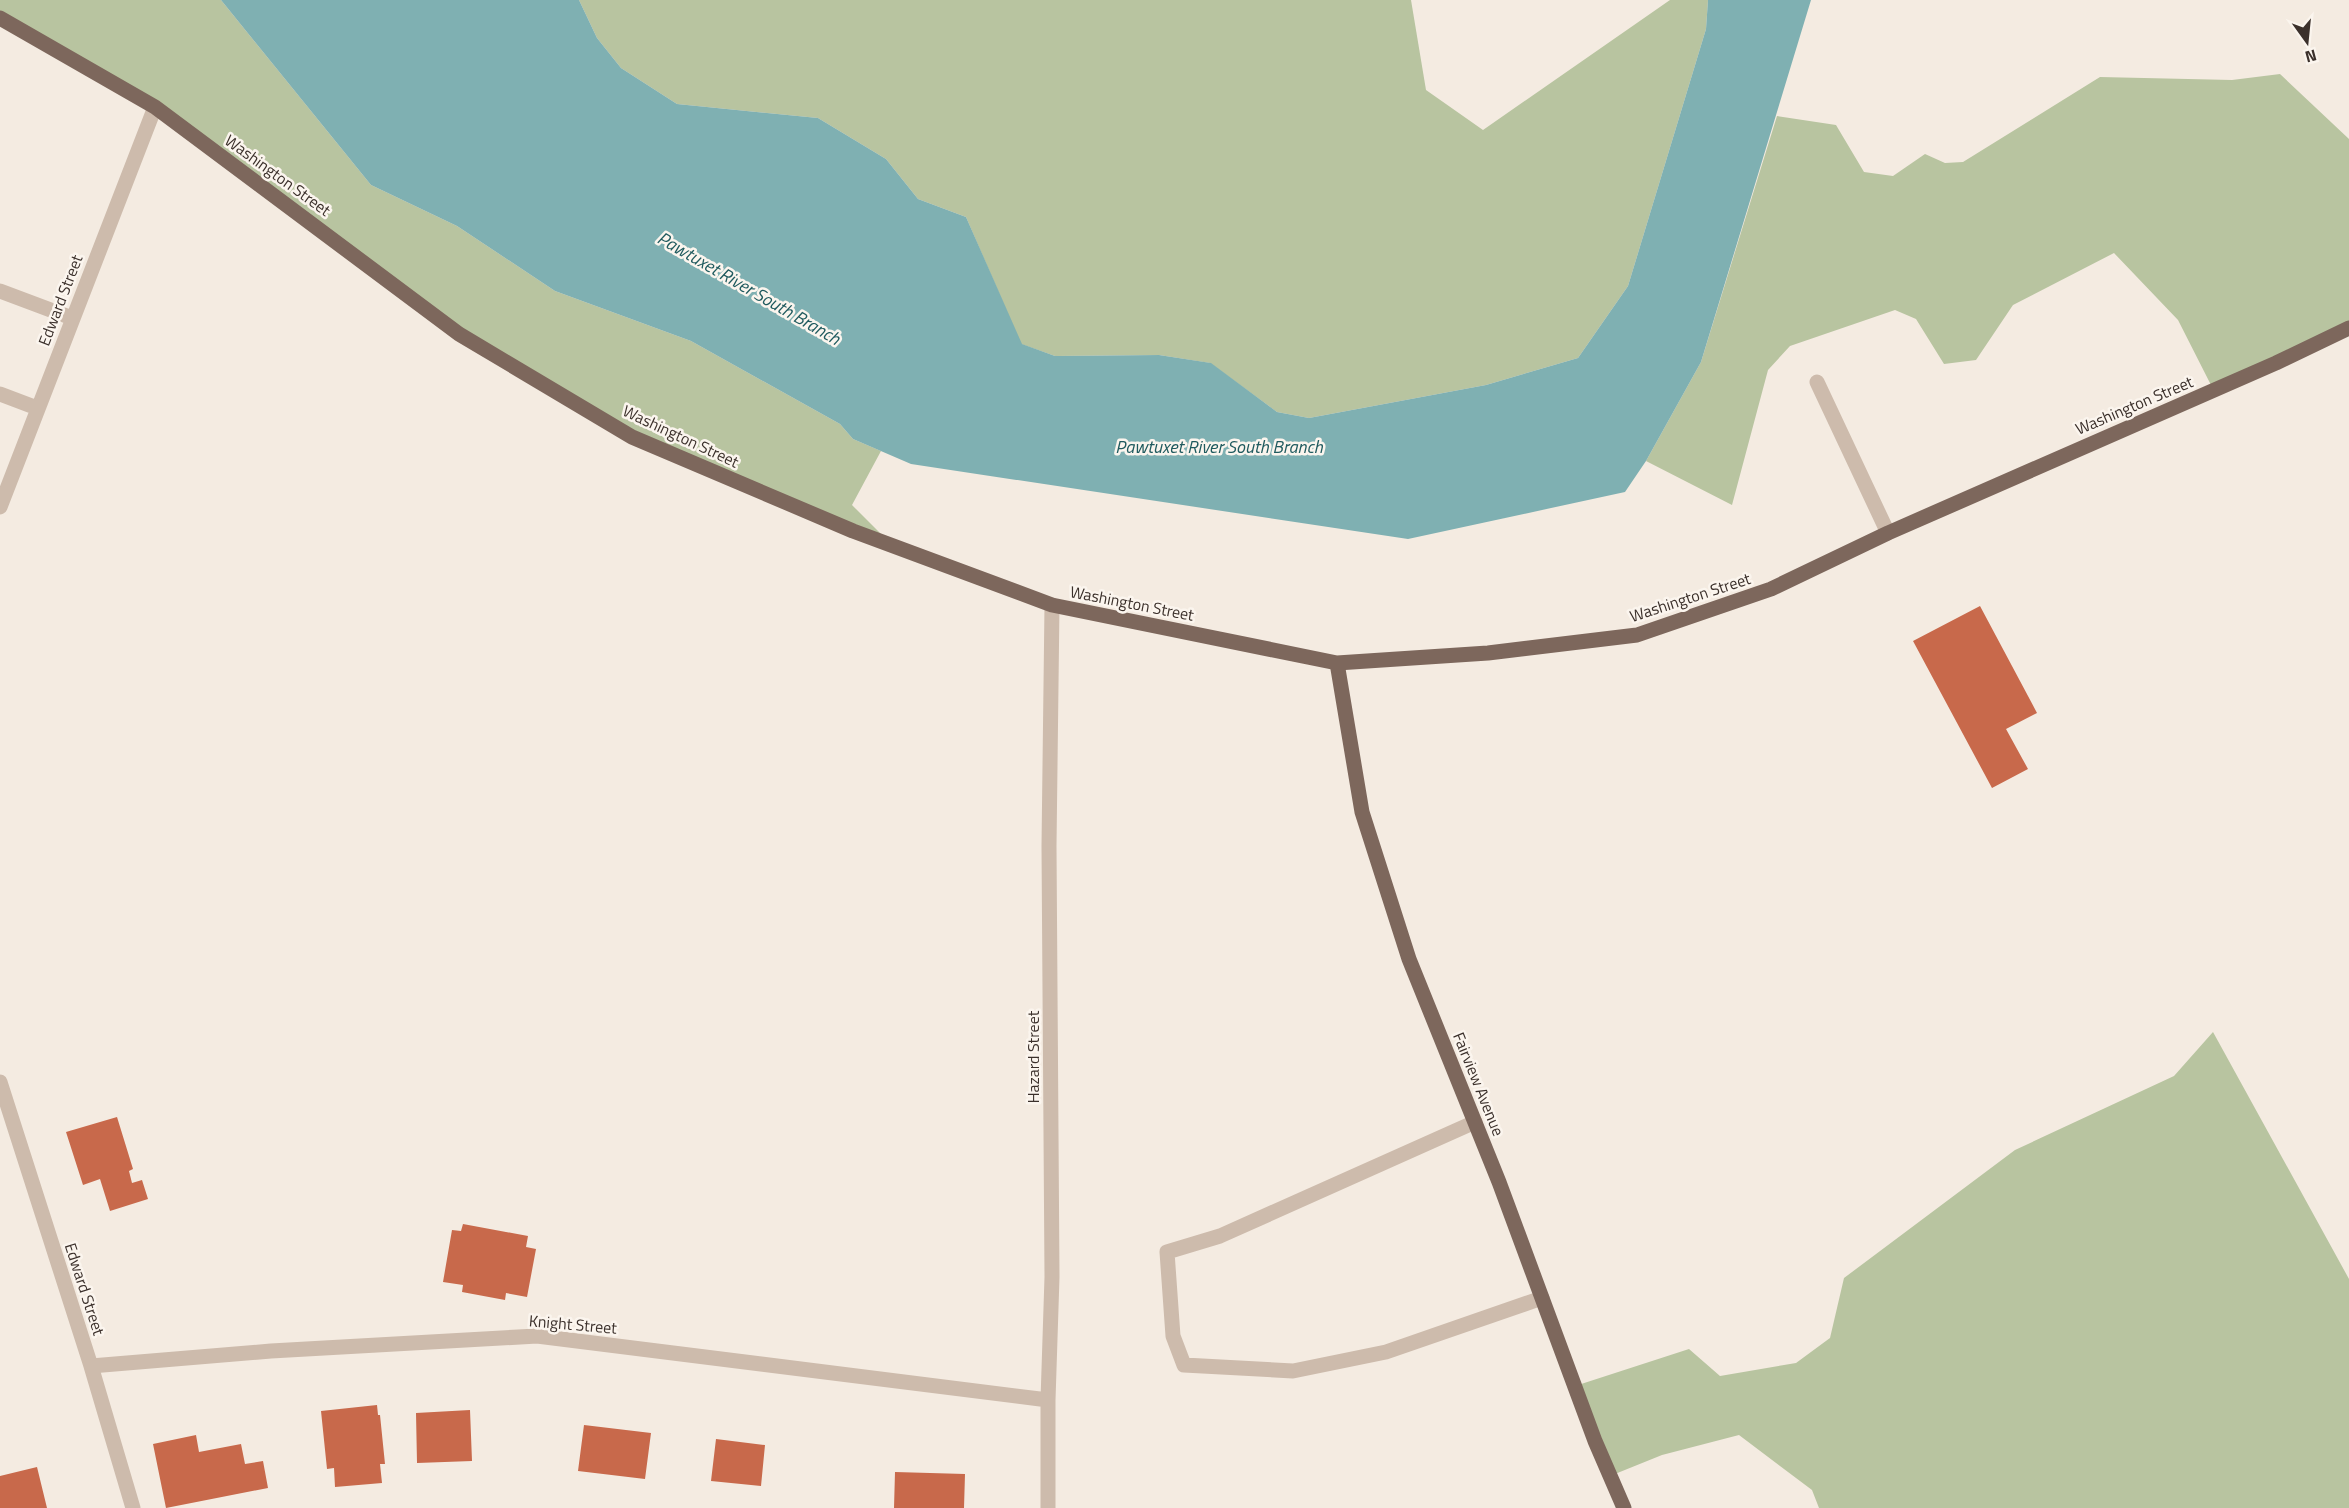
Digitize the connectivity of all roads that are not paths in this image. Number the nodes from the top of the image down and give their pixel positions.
1 (0, 18) edge
2 (155, 107) junction
3 (0, 291) edge
4 (72, 318) junction
5 (2349, 328) edge
6 (1816, 382) dead end
7 (0, 394) edge
8 (37, 408) junction
9 (0, 507) edge
10 (1888, 534) junction
11 (1052, 605) junction
12 (1337, 663) junction
13 (0, 1082) edge
14 (1475, 1122) junction
15 (1542, 1298) junction
16 (91, 1366) junction
17 (1048, 1400) junction
18 (133, 1508) edge
19 (1048, 1508) edge
20 (1624, 1508) edge

1 - 2 main road, Washington Street
2 - 4 street, Edward Street
2 - 11 main road, Washington Street
3 - 4 street
4 - 8 street, Edward Street
5 - 10 main road, Washington Street
6 - 10 street
7 - 8 street
8 - 9 street, Edward Street
10 - 12 main road, Washington Street
11 - 12 main road, Washington Street
11 - 17 street, Hazard Street
12 - 14 main road, Fairview Avenue
13 - 16 street, Edward Street
14 - 15 main road, Fairview Avenue
14 - 15 street
15 - 20 main road, Fairview Avenue
16 - 17 street, Knight Street
16 - 18 street, Edward Street
17 - 19 street, Hazard Street

